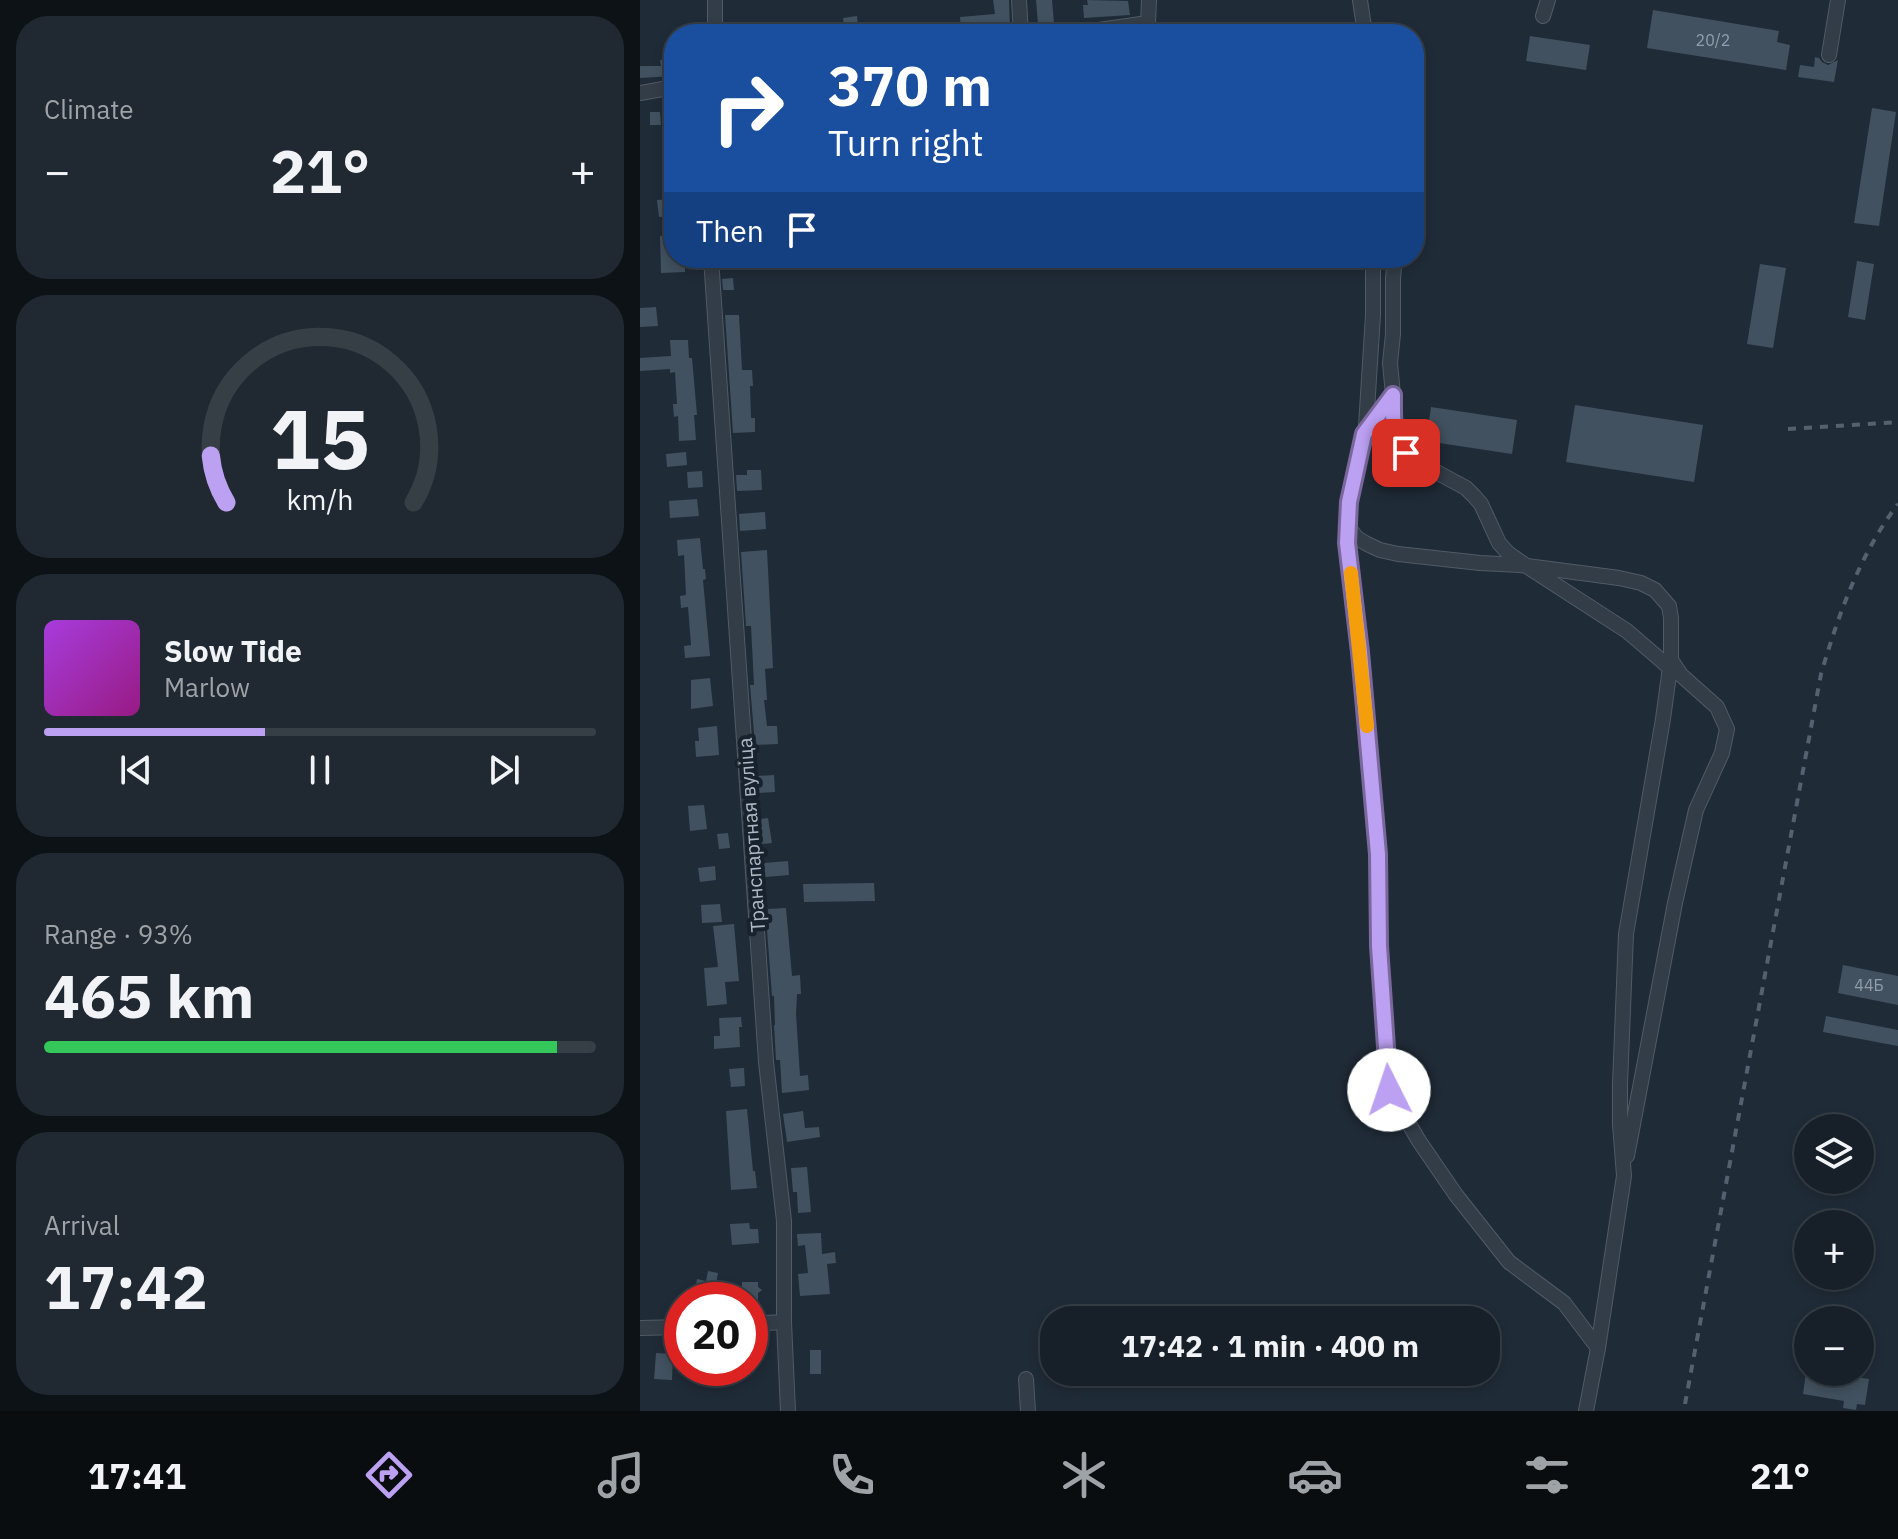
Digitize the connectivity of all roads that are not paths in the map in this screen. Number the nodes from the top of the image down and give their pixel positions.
1 (715, 0) edge
2 (1019, 0) edge
3 (1149, 0) edge
4 (1360, 0) edge
5 (1548, 0) edge
6 (1838, 0) edge
7 (1543, 16) dead end
8 (715, 24) edge
9 (1020, 24) edge
10 (1141, 24) edge
11 (1364, 24) edge
12 (1829, 55) dead end
13 (664, 89) edge
14 (640, 93) edge
15 (712, 268) edge
16 (1373, 268) edge
17 (1394, 268) edge
18 (1393, 395) junction
19 (1364, 434) junction
20 (1348, 527) junction
21 (1525, 565) junction
22 (1670, 664) junction
23 (1624, 1176) junction
24 (784, 1322) junction
25 (768, 1323) edge
26 (664, 1327) edge
27 (640, 1328) edge
28 (1598, 1348) junction
29 (1026, 1379) dead end
30 (788, 1411) edge
31 (1028, 1411) edge
32 (1586, 1411) edge

1 - 8 street
2 - 9 street
3 - 10 street
4 - 11 street
5 - 7 street
6 - 12 street
13 - 14 street
15 - 24 street, Транспартная вуліца
16 - 19 street
17 - 18 street
18 - 19 street
18 - 21 street
19 - 20 street
20 - 21 street
20 - 28 street
21 - 22 street
21 - 22 street
22 - 23 street
22 - 23 street
23 - 28 street
24 - 25 street
24 - 30 street, Транспартная вуліца
26 - 27 street
28 - 32 street
29 - 31 street

